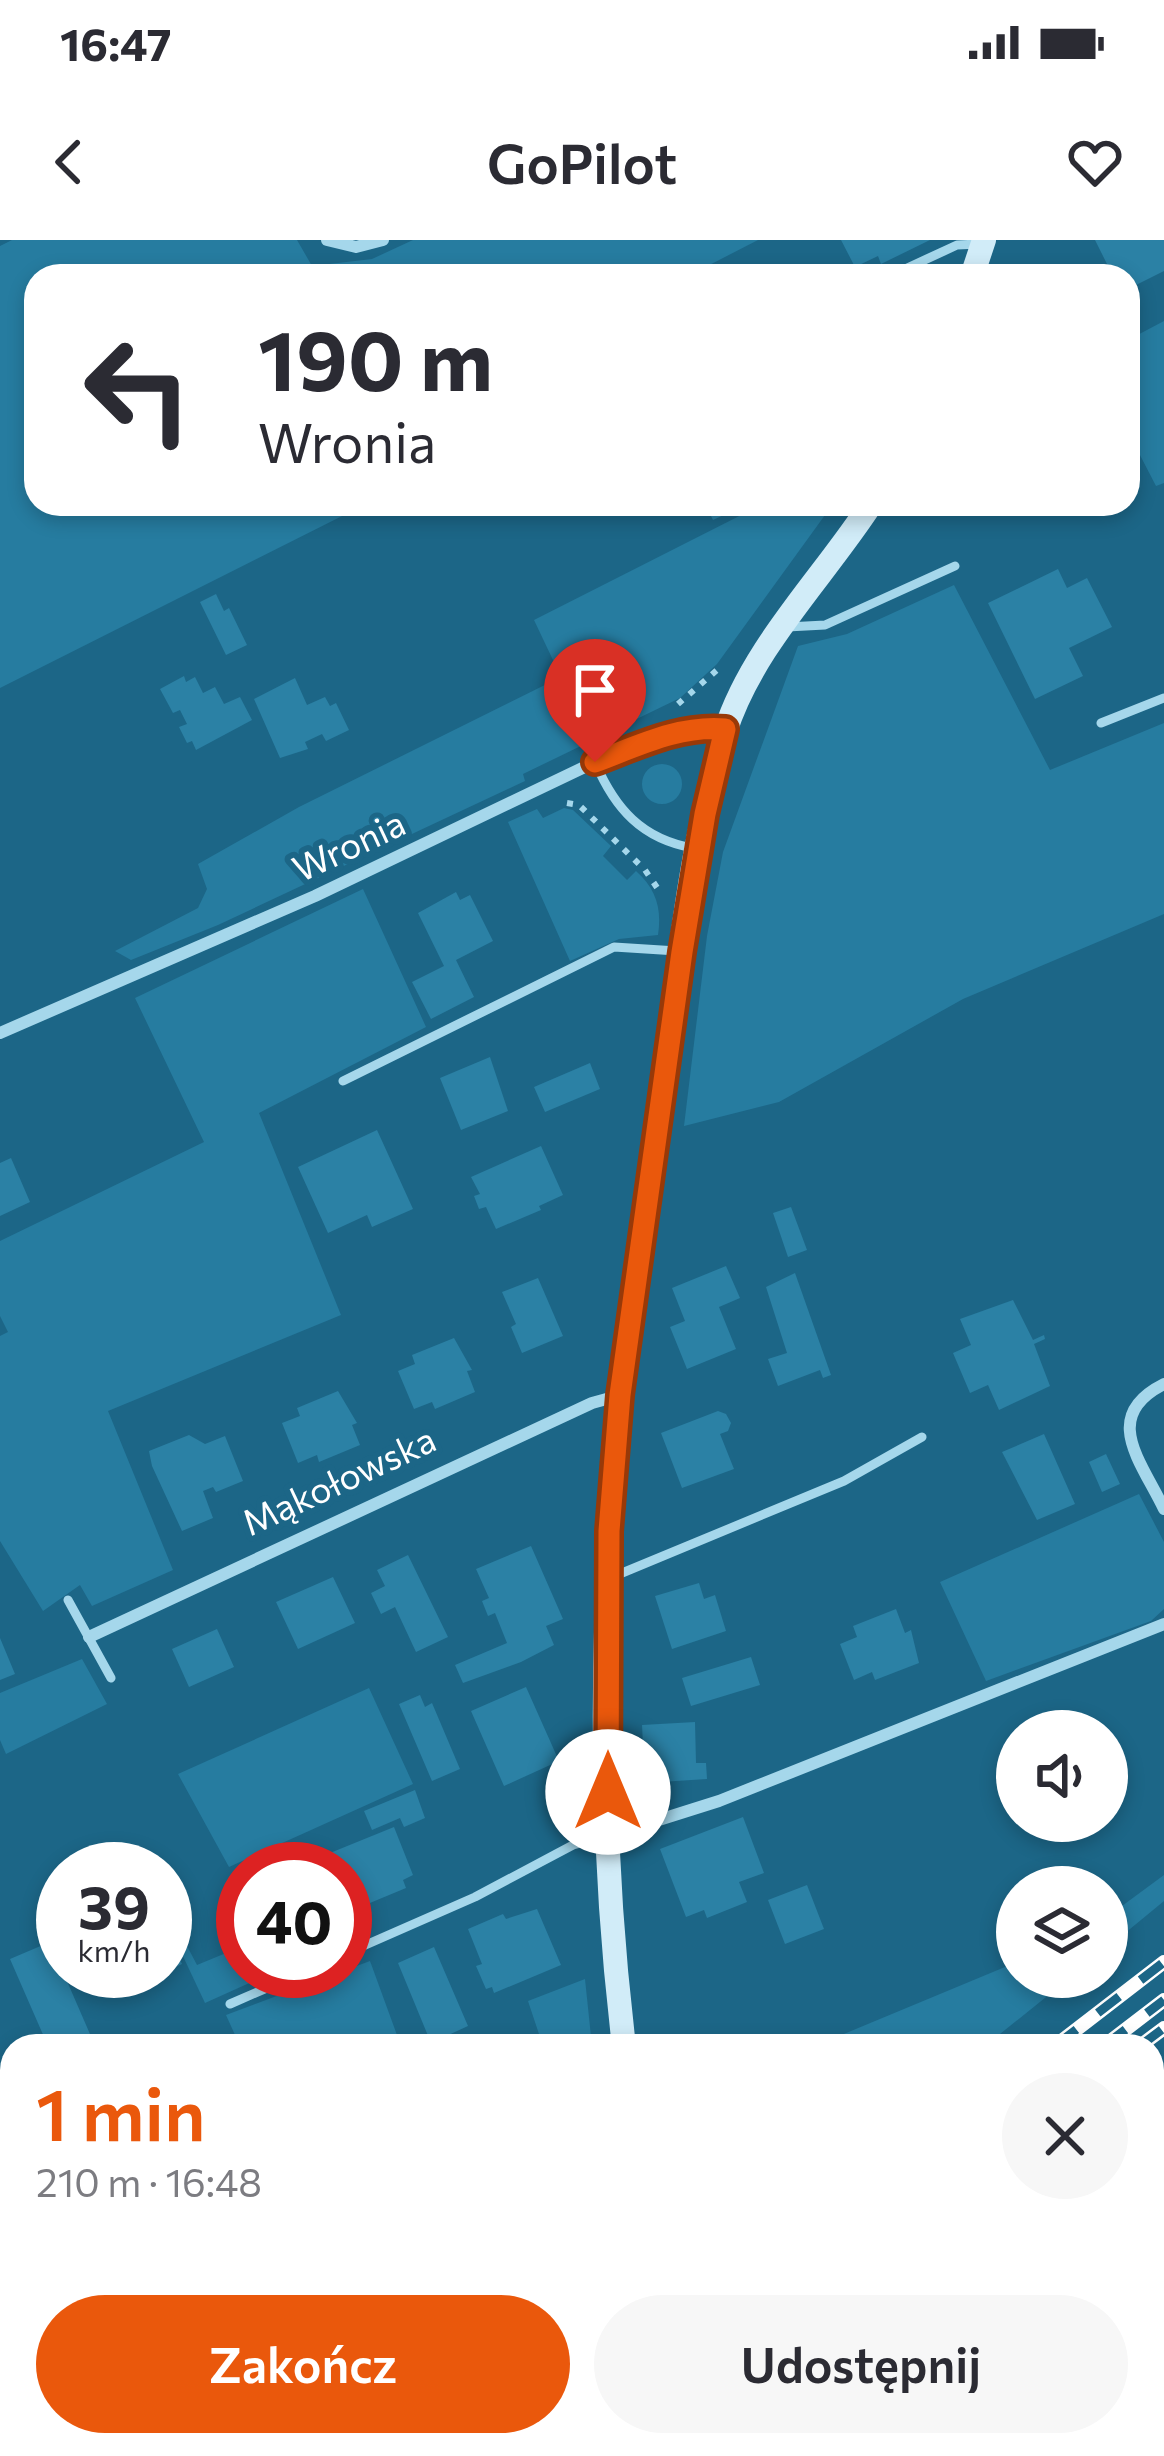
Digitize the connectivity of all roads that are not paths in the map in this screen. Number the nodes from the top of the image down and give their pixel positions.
1 (326, 240) edge
2 (383, 240) edge
3 (984, 242) edge
4 (915, 264) edge
5 (863, 516) edge
6 (955, 566) dead end
7 (784, 627) junction
8 (1164, 698) edge
9 (1101, 723) dead end
10 (725, 729) junction
11 (595, 762) junction
12 (699, 849) junction
13 (682, 952) junction
14 (0, 1033) edge
15 (344, 1081) dead end
16 (1164, 1384) edge
17 (620, 1395) junction
18 (922, 1437) dead end
19 (1164, 1509) edge
20 (608, 1579) junction
21 (68, 1600) dead end
22 (1164, 1624) edge
23 (89, 1636) junction
24 (111, 1678) dead end
25 (608, 1836) junction
26 (372, 1942) edge
27 (244, 1998) edge
28 (230, 2004) dead end
29 (623, 2034) edge

1 - 2 street
3 - 4 lane
5 - 7 street
6 - 7 lane
7 - 10 street
8 - 9 lane
10 - 11 street, Wronia
10 - 12 street
11 - 12 lane
11 - 14 street, Wronia
12 - 13 street
13 - 15 lane
13 - 17 street
16 - 19 street
17 - 20 street
17 - 23 street, Mąkołowska
18 - 20 lane
20 - 25 street
21 - 23 lane
22 - 25 street
23 - 24 lane
25 - 26 lane
25 - 29 street
27 - 28 lane

